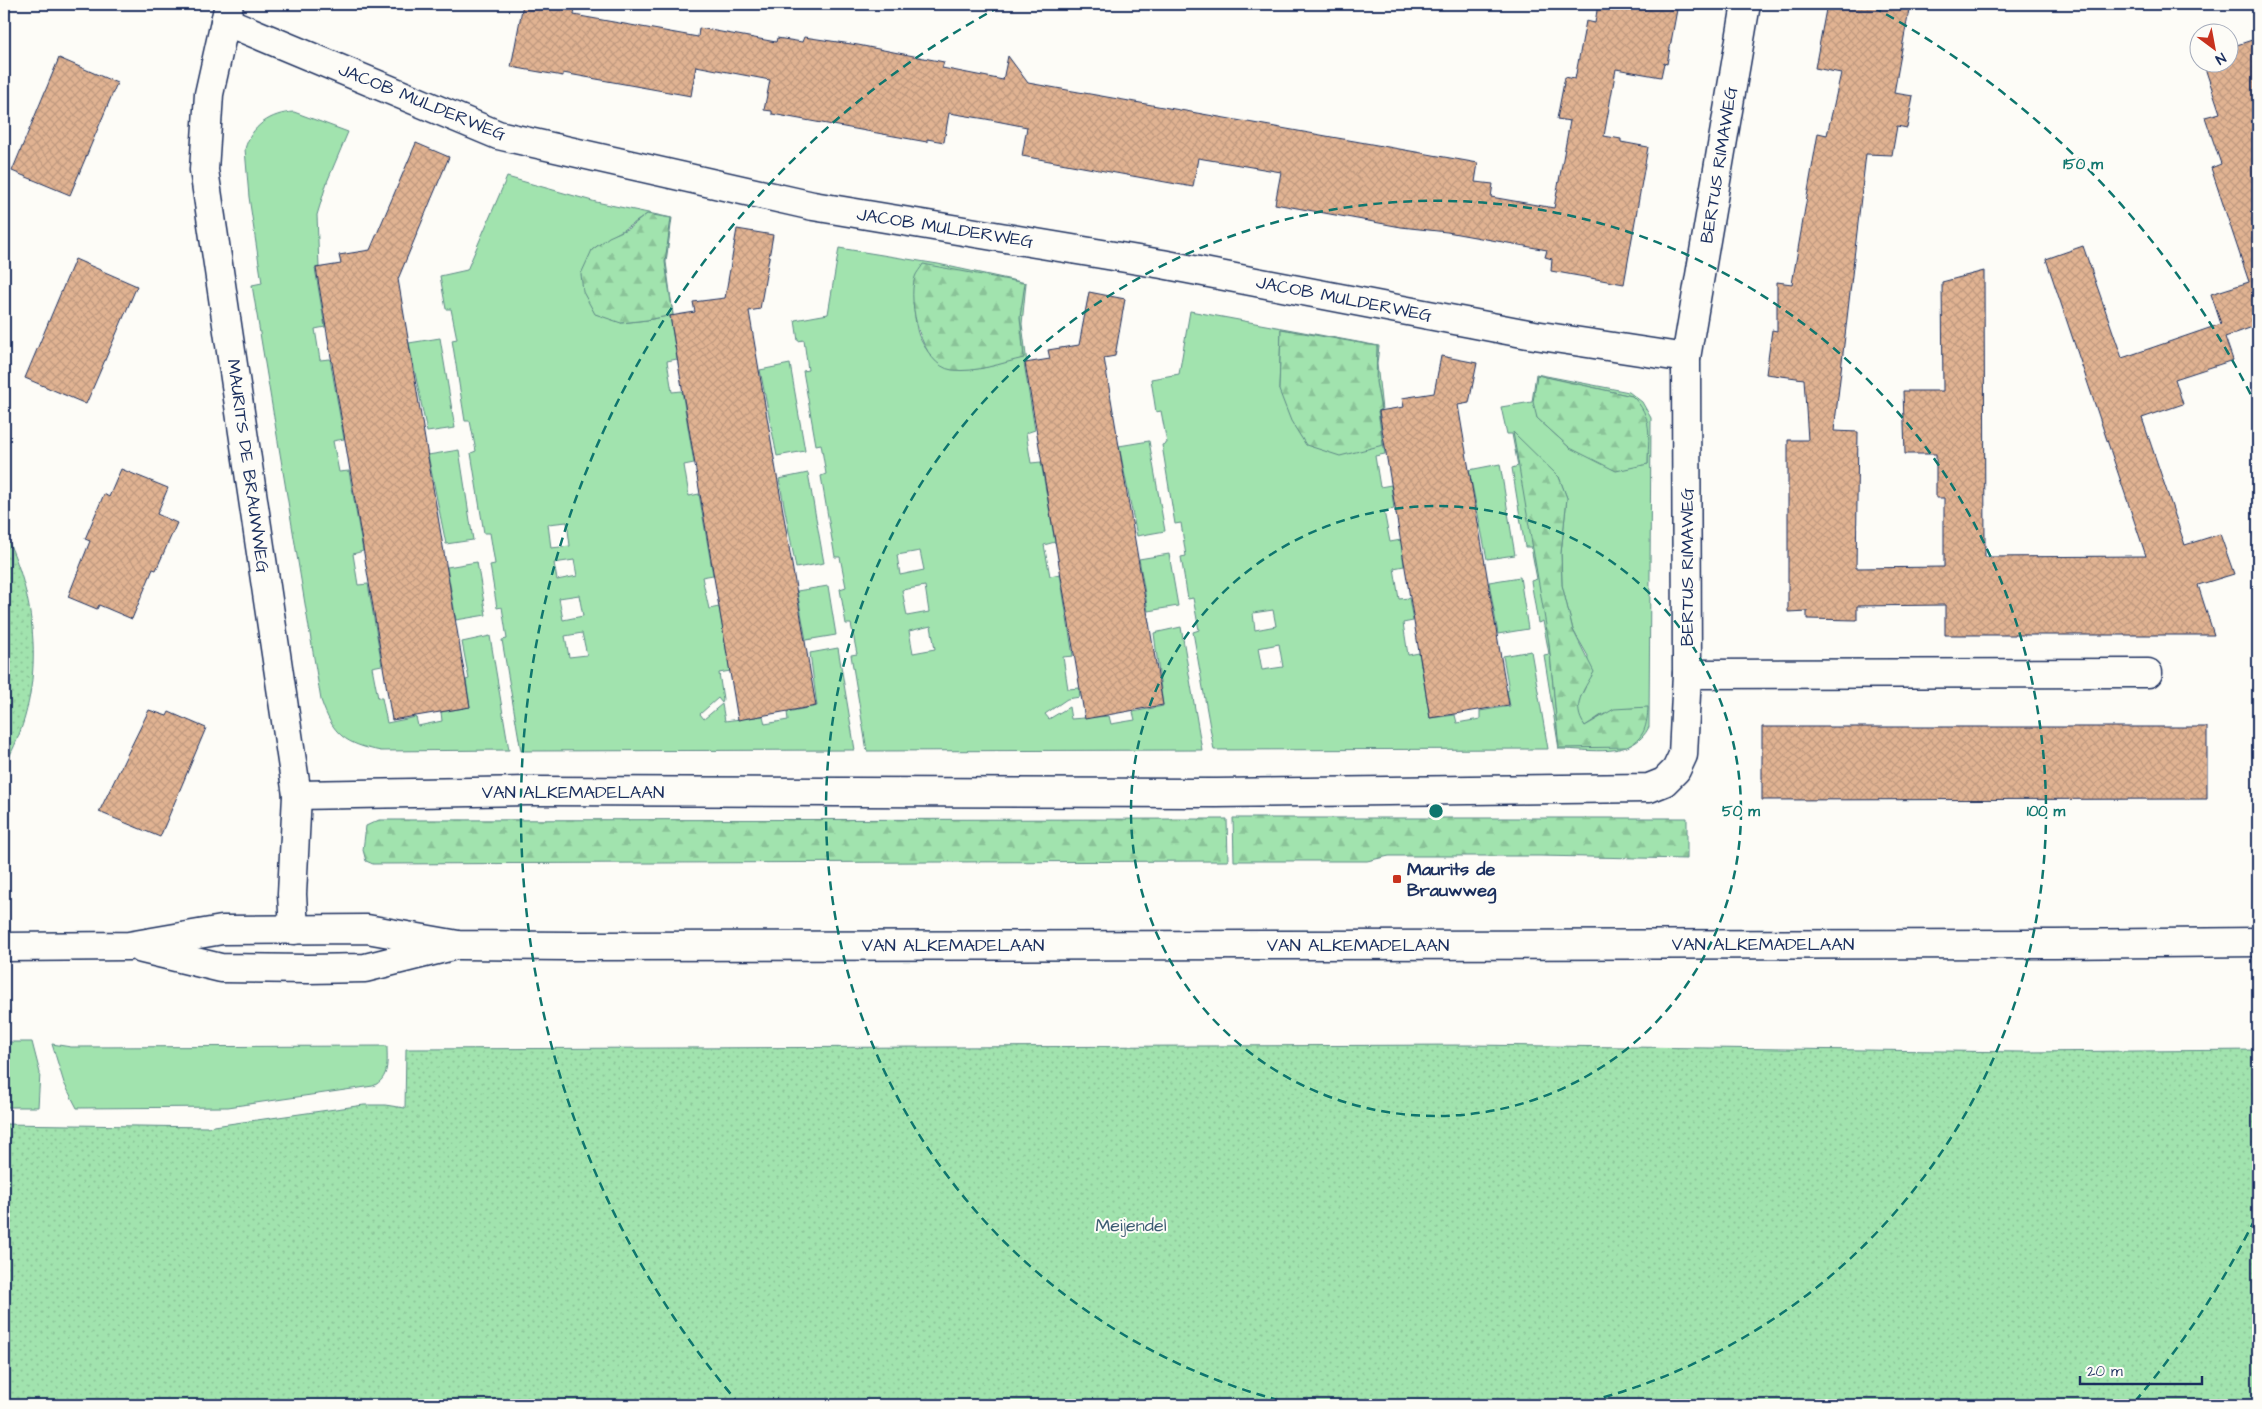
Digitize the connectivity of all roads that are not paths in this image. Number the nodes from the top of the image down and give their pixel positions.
1 (1746, 4) edge
2 (227, 12) edge
3 (1686, 358) junction
4 (2148, 673) dead end
5 (1687, 674) junction
6 (297, 795) junction
7 (294, 930) junction
8 (2258, 942) edge
9 (458, 945) junction
10 (129, 946) junction
11 (4, 947) edge

1 - 3 street, BERTUS RIMAWEG
2 - 3 street, JACOB MULDERWEG
2 - 6 street, MAURITS DE BRAUWWEG
3 - 5 street, BERTUS RIMAWEG
4 - 5 street
5 - 6 street, VAN ALKEMADELAAN
6 - 7 street, MAURITS DE BRAUWWEG
7 - 9 street, VAN ALKEMADELAAN
7 - 10 street, VAN ALKEMADELAAN
8 - 9 street, VAN ALKEMADELAAN
9 - 10 street, VAN ALKEMADELAAN
10 - 11 street, VAN ALKEMADELAAN

